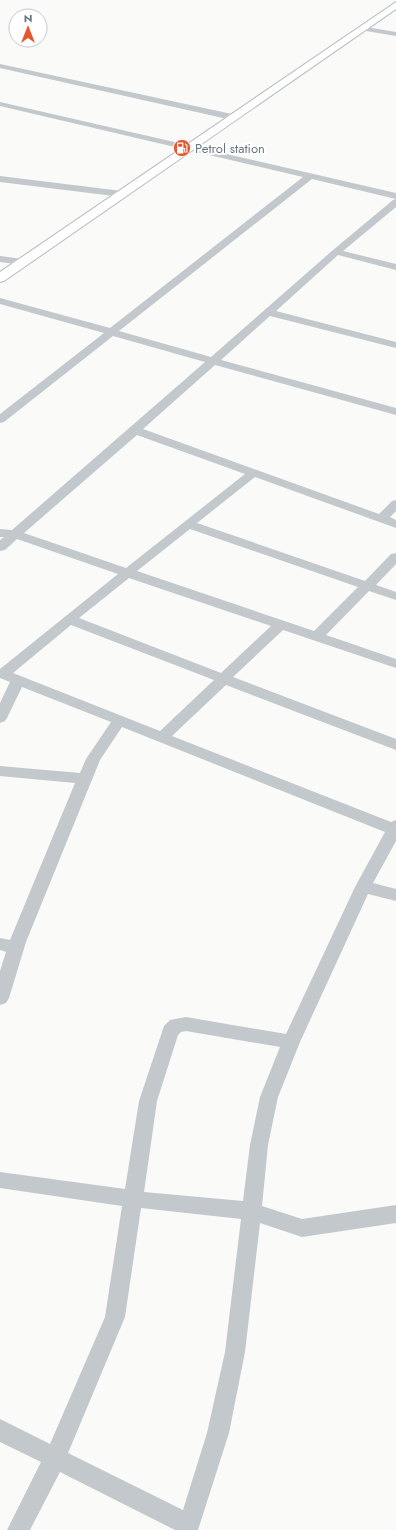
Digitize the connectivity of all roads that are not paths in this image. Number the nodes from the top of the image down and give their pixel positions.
1 (396, 6) edge
2 (363, 28) junction
3 (396, 34) edge
4 (0, 66) edge
5 (0, 104) edge
6 (232, 117) junction
7 (190, 147) junction
8 (310, 176) junction
9 (0, 179) edge
10 (122, 194) junction
11 (396, 196) edge
12 (396, 202) edge
13 (336, 252) junction
14 (0, 259) edge
15 (23, 262) junction
16 (396, 267) edge
17 (0, 278) edge
18 (0, 301) edge
19 (268, 312) junction
20 (111, 333) junction
21 (396, 345) edge
22 (214, 361) junction
23 (396, 412) edge
24 (0, 420) edge
25 (135, 430) junction
26 (253, 473) junction
27 (396, 504) edge
28 (382, 518) junction
29 (188, 524) junction
30 (396, 524) edge
31 (0, 533) edge
32 (14, 534) junction
33 (0, 547) edge
34 (396, 557) edge
35 (129, 572) junction
36 (366, 586) junction
37 (396, 596) edge
38 (70, 619) junction
39 (279, 626) junction
40 (316, 637) junction
41 (396, 664) edge
42 (7, 676) edge
43 (224, 678) junction
44 (0, 718) edge
45 (119, 721) junction
46 (162, 737) junction
47 (396, 745) edge
48 (0, 771) edge
49 (85, 779) junction
50 (395, 829) edge
51 (363, 887) junction
52 (396, 895) edge
53 (8, 946) edge
54 (0, 998) edge
55 (291, 1042) junction
56 (0, 1180) edge
57 (133, 1199) junction
58 (251, 1211) junction
59 (396, 1214) edge
60 (0, 1430) edge
61 (56, 1458) junction
62 (189, 1528) edge
63 (18, 1530) edge

1 - 2 main road
2 - 3 street
2 - 6 main road
4 - 6 street
5 - 7 street
6 - 7 main road
7 - 8 street
7 - 10 main road
8 - 11 street
8 - 20 street
9 - 10 street
10 - 15 main road
12 - 13 street
13 - 16 street
13 - 19 street
14 - 15 street
15 - 17 main road
18 - 20 street
19 - 21 street
19 - 22 street
20 - 22 street
20 - 24 street
22 - 23 street
22 - 25 street
25 - 26 street
25 - 32 street
26 - 28 street
26 - 29 street
27 - 28 street
28 - 30 street
29 - 35 street
29 - 36 street
31 - 32 street
32 - 33 street
32 - 35 street
34 - 36 street
35 - 38 street
35 - 39 street
36 - 37 street
36 - 40 street
38 - 42 street
38 - 43 street
39 - 40 street
39 - 43 street
40 - 41 street
42 - 44 street
42 - 45 street
43 - 46 street
43 - 47 street
45 - 46 street
45 - 49 street
46 - 50 street
48 - 49 street
49 - 53 street
50 - 51 street
51 - 52 street
51 - 55 street
53 - 54 street
55 - 57 street
55 - 58 street
56 - 57 street
57 - 58 street
57 - 61 street
58 - 59 street
58 - 62 street
60 - 61 street
61 - 62 street
61 - 63 street

